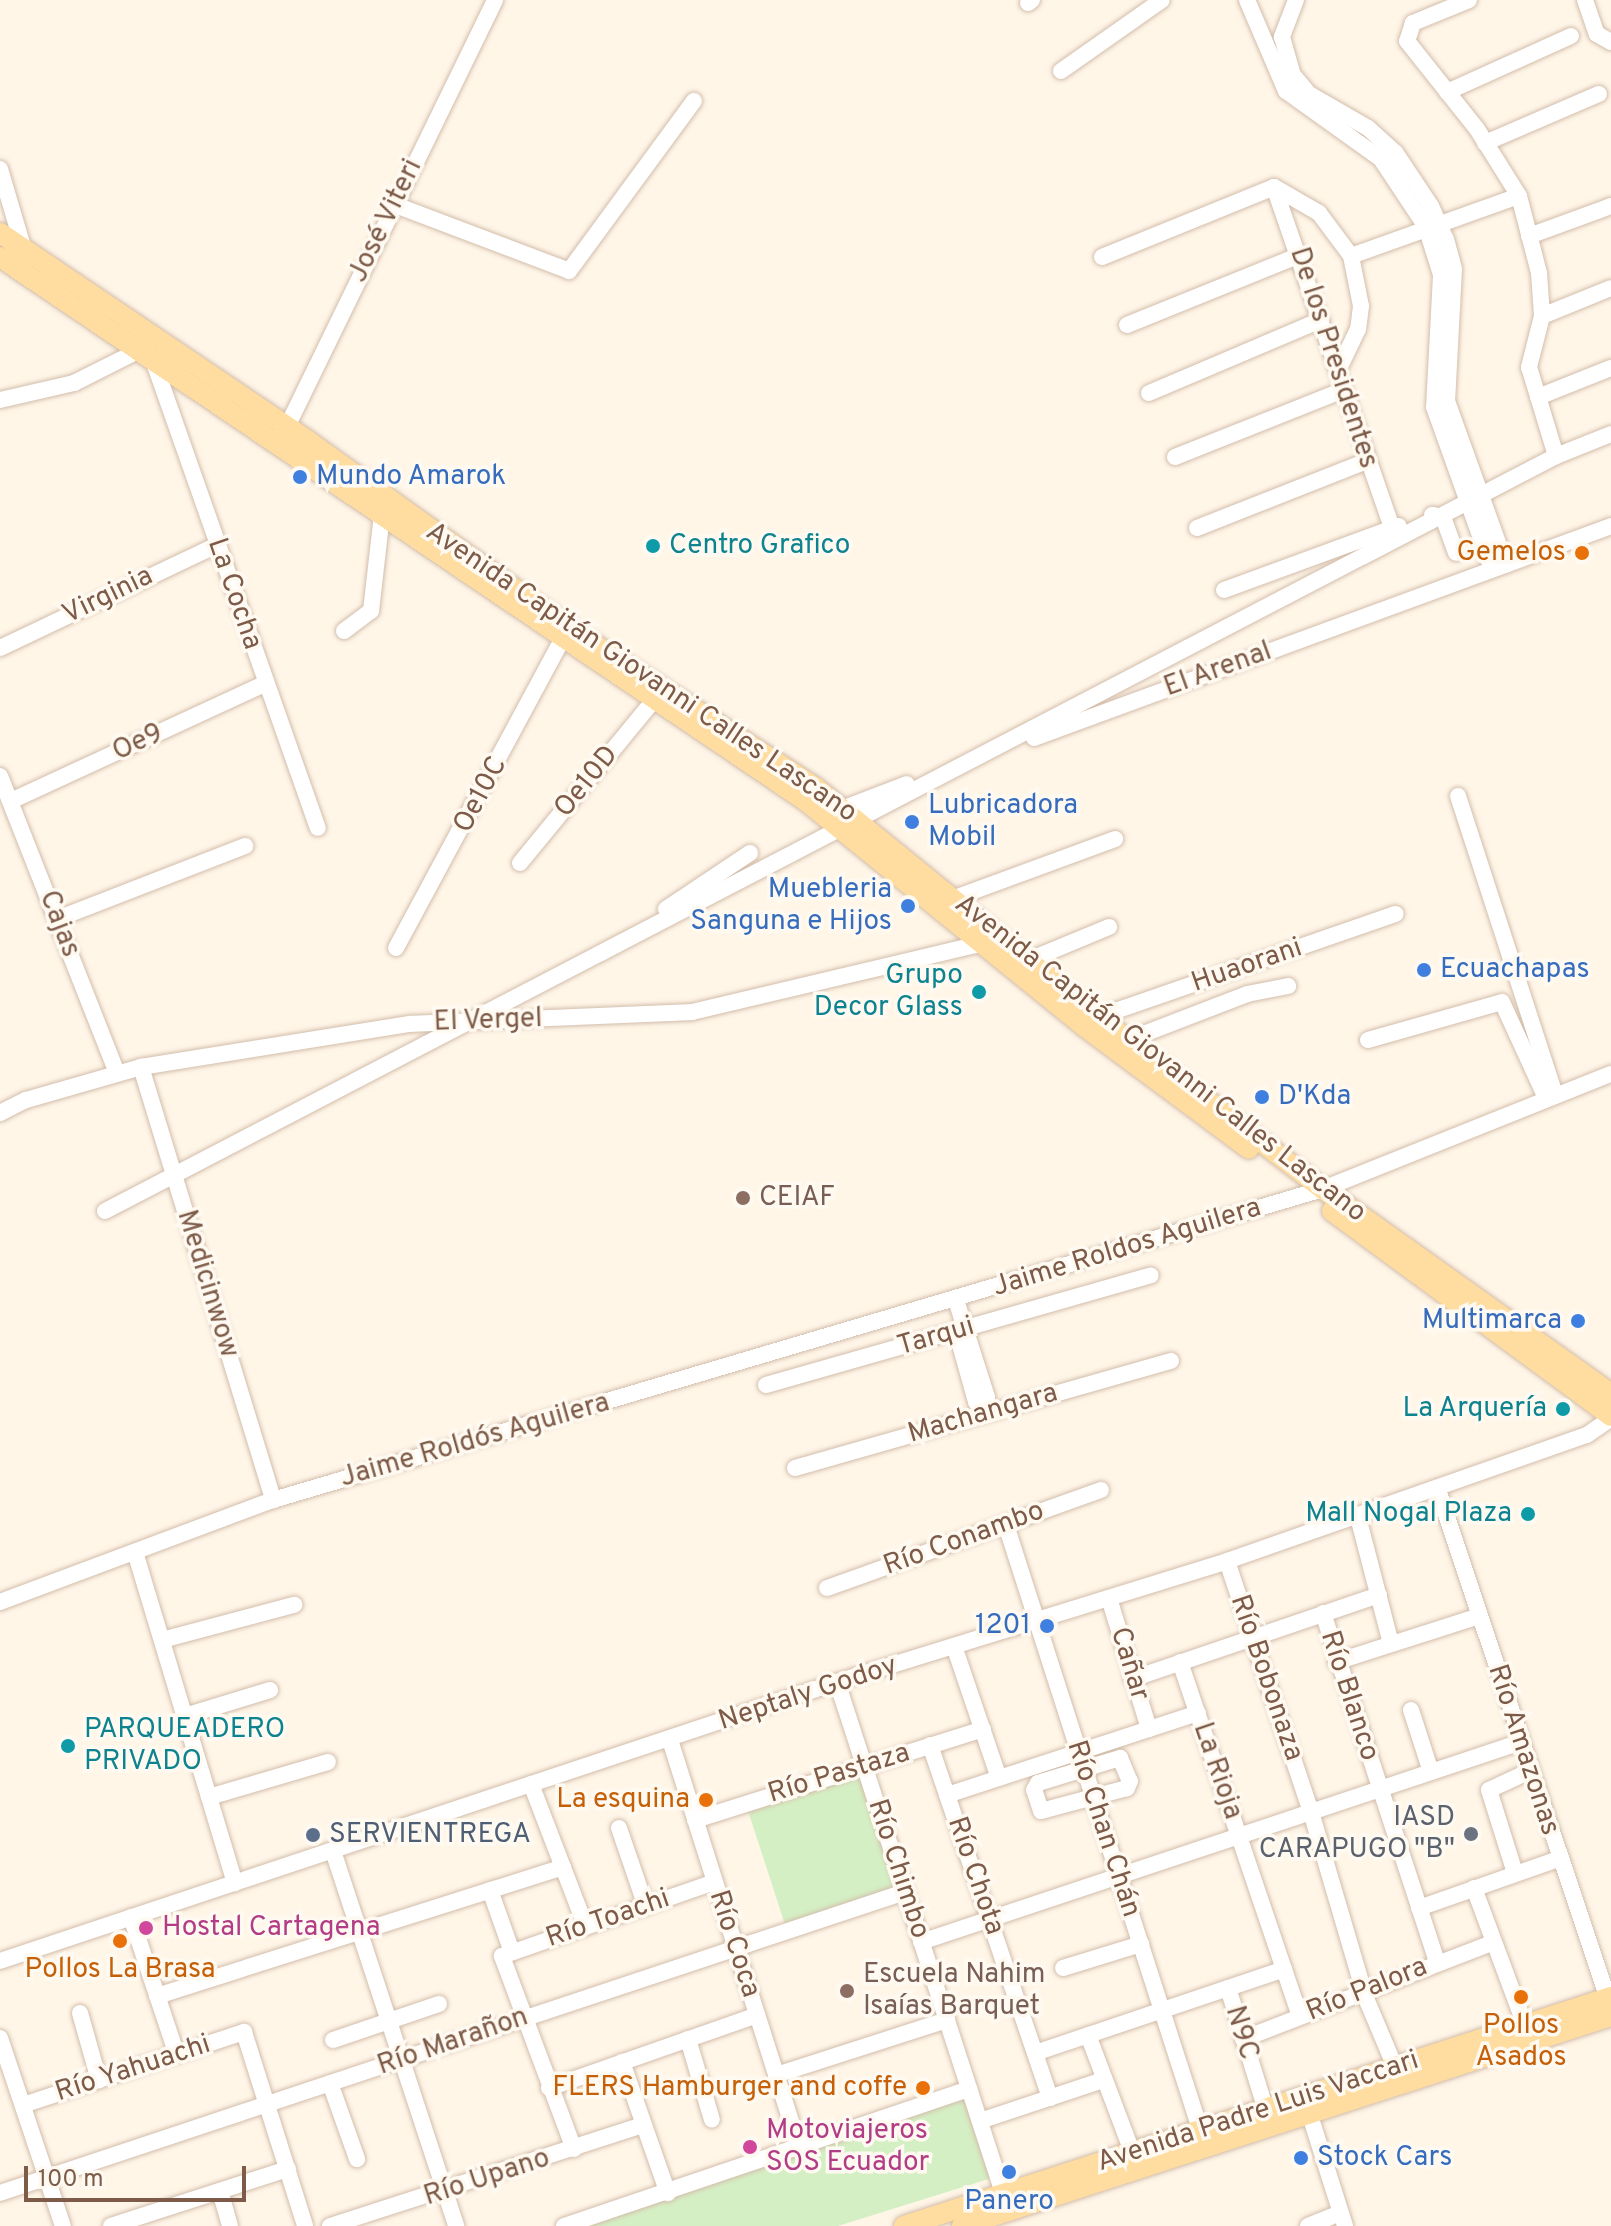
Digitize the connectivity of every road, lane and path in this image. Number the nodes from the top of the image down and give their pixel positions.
1 (495, 0) edge
2 (1162, 0) edge
3 (1247, 0) edge
4 (1296, 0) edge
5 (1469, 0) edge
6 (1585, 0) edge
7 (1571, 36) dead end
8 (1611, 42) edge
9 (1061, 71) dead end
10 (1447, 92) junction
11 (1599, 94) dead end
12 (694, 101) dead end
13 (1354, 128) junction
14 (1485, 143) junction
15 (0, 169) edge
16 (1274, 187) junction
17 (1519, 196) junction
18 (393, 204) junction
19 (1611, 206) edge
20 (1433, 226) junction
21 (0, 233) edge
22 (1529, 236) junction
23 (24, 250) junction
24 (1300, 255) junction
25 (1351, 256) junction
26 (0, 257) edge
27 (1102, 257) dead end
28 (1611, 288) edge
29 (1542, 316) junction
30 (1321, 320) junction
31 (1127, 325) dead end
32 (150, 350) junction
33 (1611, 368) edge
34 (1338, 371) junction
35 (1343, 390) junction
36 (1149, 393) dead end
37 (1538, 397) junction
38 (0, 400) edge
39 (1611, 434) edge
40 (283, 435) junction
41 (1556, 456) junction
42 (1175, 457) dead end
43 (1367, 461) junction
44 (382, 515) junction
45 (1611, 526) edge
46 (1197, 528) dead end
47 (1392, 528) junction
48 (217, 545) junction
49 (1456, 553) dead end
50 (1499, 567) junction
51 (1224, 590) dead end
52 (344, 631) dead end
53 (562, 640) junction
54 (0, 648) edge
55 (264, 684) junction
56 (653, 701) junction
57 (0, 776) edge
58 (1458, 796) dead end
59 (11, 801) junction
60 (834, 812) junction
61 (318, 828) dead end
62 (1115, 839) dead end
63 (245, 846) dead end
64 (750, 853) dead end
65 (520, 863) dead end
66 (952, 899) junction
67 (1396, 914) dead end
68 (57, 919) junction
69 (1109, 927) dead end
70 (980, 944) junction
71 (396, 948) dead end
72 (1027, 961) junction
73 (1288, 986) dead end
74 (1098, 1017) junction
75 (498, 1020) junction
76 (1128, 1040) junction
77 (1368, 1040) dead end
78 (141, 1067) junction
79 (117, 1073) junction
80 (1611, 1074) edge
81 (1550, 1096) junction
82 (0, 1113) edge
83 (1315, 1191) junction
84 (105, 1211) dead end
85 (1151, 1275) dead end
86 (956, 1300) junction
87 (963, 1329) junction
88 (1171, 1361) dead end
89 (766, 1385) dead end
90 (1611, 1394) edge
91 (986, 1413) junction
92 (1611, 1417) edge
93 (795, 1468) dead end
94 (1101, 1490) dead end
95 (1438, 1490) junction
96 (273, 1500) junction
97 (1358, 1517) junction
98 (1006, 1525) junction
99 (135, 1552) junction
100 (1227, 1561) junction
101 (827, 1588) dead end
102 (1379, 1595) junction
103 (1109, 1598) junction
104 (0, 1602) edge
105 (294, 1605) dead end
106 (1323, 1613) junction
107 (1479, 1616) junction
108 (1037, 1622) junction
109 (1251, 1636) junction
110 (162, 1640) junction
111 (1391, 1644) junction
112 (954, 1646) junction
113 (1180, 1662) junction
114 (1336, 1662) junction
115 (1132, 1679) junction
116 (837, 1682) junction
117 (270, 1690) dead end
118 (1411, 1710) dead end
119 (1198, 1713) junction
120 (185, 1716) junction
121 (983, 1729) junction
122 (1149, 1729) junction
123 (670, 1740) junction
124 (1521, 1742) junction
125 (930, 1745) junction
126 (1078, 1751) junction
127 (328, 1762) dead end
128 (864, 1764) junction
129 (1084, 1769) junction
130 (1530, 1771) junction
131 (1431, 1772) junction
132 (999, 1778) junction
133 (531, 1784) junction
134 (1379, 1789) junction
135 (947, 1795) junction
136 (209, 1797) junction
137 (1094, 1799) junction
138 (1311, 1812) junction
139 (695, 1820) junction
140 (619, 1828) dead end
141 (1239, 1835) junction
142 (333, 1851) junction
143 (1558, 1859) junction
144 (563, 1867) junction
145 (1515, 1873) junction
146 (1119, 1877) junction
147 (715, 1882) junction
148 (235, 1883) junction
149 (1474, 1888) junction
150 (490, 1890) junction
151 (905, 1892) junction
152 (646, 1907) junction
153 (1419, 1908) junction
154 (131, 1917) junction
155 (989, 1919) junction
156 (586, 1927) junction
157 (358, 1932) junction
158 (921, 1942) junction
159 (1492, 1943) junction
160 (1141, 1944) junction
161 (736, 1950) junction
162 (507, 1954) junction
163 (0, 1961) edge
164 (1437, 1962) junction
165 (1063, 1968) dead end
166 (1284, 1969) junction
167 (1228, 1988) junction
168 (157, 1996) junction
169 (1365, 1996) junction
170 (439, 2004) dead end
171 (1610, 2005) edge
172 (1162, 2010) junction
173 (80, 2013) dead end
174 (757, 2015) junction
175 (1300, 2016) junction
176 (524, 2017) junction
177 (947, 2020) junction
178 (387, 2022) junction
179 (1525, 2025) junction
180 (1088, 2035) junction
181 (0, 2038) edge
182 (688, 2039) junction
183 (1243, 2039) junction
184 (333, 2040) dead end
185 (1035, 2053) junction
186 (177, 2055) junction
187 (400, 2060) junction
188 (622, 2062) junction
189 (1395, 2067) junction
190 (776, 2075) junction
191 (7, 2080) edge
192 (99, 2080) junction
193 (1103, 2080) junction
194 (330, 2083) junction
195 (549, 2088) junction
196 (969, 2089) junction
197 (1050, 2098) junction
198 (270, 2103) junction
199 (1306, 2104) junction
200 (23, 2105) junction
201 (1268, 2117) junction
202 (712, 2120) dead end
203 (980, 2121) junction
204 (643, 2125) junction
205 (1201, 2132) junction
206 (799, 2147) junction
207 (574, 2149) junction
208 (1133, 2154) junction
209 (357, 2159) dead end
210 (288, 2169) junction
211 (46, 2178) junction
212 (220, 2191) junction
213 (0, 2193) edge
214 (443, 2193) junction
215 (668, 2193) junction
216 (1003, 2193) junction
217 (150, 2220) edge
218 (1343, 2220) edge
219 (63, 2226) edge
220 (111, 2226) edge
221 (230, 2226) edge
222 (305, 2226) edge
223 (330, 2226) edge
224 (456, 2226) edge
225 (564, 2226) edge
226 (904, 2226) edge
227 (962, 2226) edge
228 (1308, 2226) edge

1 - 18 street, José Viteri
2 - 9 street
3 - 13 street
4 - 13 street
5 - 10 street
6 - 8 street
7 - 10 street
10 - 14 street
11 - 14 street
12 - 18 street
13 - 20 street
14 - 17 street
15 - 23 street
16 - 24 street, De los Presidentes
16 - 25 street
16 - 27 street
17 - 20 street
17 - 22 street
18 - 40 street, José Viteri
19 - 22 street
20 - 25 street
20 - 50 street
21 - 23 main road, Avenida Capitán Giovanni Calles Lascano
22 - 29 street
23 - 32 main road, Avenida Capitán Giovanni Calles Lascano
24 - 30 street, De los Presidentes
24 - 31 street
25 - 34 street
26 - 32 main road, Avenida Capitán Giovanni Calles Lascano
28 - 29 street
29 - 37 street
30 - 34 street, De los Presidentes
30 - 36 street
32 - 38 street
32 - 40 main road, Avenida Capitán Giovanni Calles Lascano
32 - 48 street, La Cocha
33 - 37 street
34 - 35 street, De los Presidentes
35 - 42 street
35 - 43 street, De los Presidentes
37 - 41 street
39 - 41 street
40 - 44 main road, Avenida Capitán Giovanni Calles Lascano
40 - 60 main road, Avenida Capitán Giovanni Calles Lascano
41 - 84 street
43 - 46 street
43 - 47 street, De los Presidentes
44 - 52 street
44 - 53 main road, Avenida Capitán Giovanni Calles Lascano
45 - 50 street, El Arenal
47 - 49 street
47 - 51 street
48 - 54 street, Virginia
48 - 55 street, La Cocha
50 - 60 street, El Arenal
53 - 56 main road, Avenida Capitán Giovanni Calles Lascano
53 - 71 street, Oe10C
55 - 59 street, Oe9
55 - 61 street, La Cocha
56 - 60 main road, Avenida Capitán Giovanni Calles Lascano
56 - 65 street, Oe10D
57 - 59 street, Cajas
58 - 81 street
59 - 68 street, Cajas
60 - 66 main road, Avenida Capitán Giovanni Calles Lascano
60 - 70 main road, Avenida Capitán Giovanni Calles Lascano
62 - 66 street
63 - 68 street
64 - 75 street
66 - 72 main road, Avenida Capitán Giovanni Calles Lascano
67 - 74 street, Huaorani
68 - 79 street, Cajas
69 - 72 street
70 - 75 street, El Vergel
70 - 83 main road, Avenida Capitán Giovanni Calles Lascano
72 - 74 main road, Avenida Capitán Giovanni Calles Lascano
73 - 76 street
74 - 76 main road, Avenida Capitán Giovanni Calles Lascano
75 - 78 street, El Vergel
76 - 83 main road, Avenida Capitán Giovanni Calles Lascano
77 - 81 street
78 - 79 street, El Vergel
78 - 96 street, Medicinwow
79 - 82 street, El Vergel
80 - 81 street, Jaime Roldos Aguilera
81 - 83 street, Jaime Roldos Aguilera
83 - 86 street, Jaime Roldos Aguilera
83 - 90 main road, Avenida Capitán Giovanni Calles Lascano
83 - 92 main road, Avenida Capitán Giovanni Calles Lascano
85 - 87 street, Tarqui
86 - 87 street
86 - 96 street, Jaime Roldós Aguilera
87 - 89 street, Tarqui
87 - 91 street
88 - 91 street, Machangara
91 - 93 street, Machangara
92 - 95 street, Neptaly Godoy
94 - 98 street, Río Conambo
95 - 97 street, Neptaly Godoy
95 - 107 street, Río Amazonas
96 - 99 street, Jaime Roldós Aguilera
97 - 100 street, Neptaly Godoy
97 - 102 street
98 - 101 street, Río Conambo
98 - 108 street, Río Chan Chán
99 - 104 street, Jaime Roldós Aguilera
99 - 110 street
100 - 103 street, Neptaly Godoy
100 - 109 street, Río Bobonaza
102 - 106 street
102 - 111 street
103 - 108 street, Neptaly Godoy
103 - 115 street, Cañar
105 - 110 street
106 - 109 street
106 - 114 street, Río Blanco
107 - 111 street
107 - 124 street, Río Amazonas
108 - 112 street, Neptaly Godoy
108 - 126 street, Río Chan Chán
109 - 113 street
109 - 138 street, Río Bobonaza
110 - 120 street
111 - 114 street
112 - 116 street, Neptaly Godoy
112 - 121 street
113 - 115 street
113 - 119 street, La Rioja
114 - 134 street, Río Blanco
115 - 122 street, Cañar
116 - 123 street, Neptaly Godoy
116 - 128 street, Río Chimbo
117 - 120 street
118 - 131 street
119 - 122 street
119 - 141 street, La Rioja
120 - 136 street
121 - 125 street, Río Pastaza
121 - 132 street
122 - 126 street
123 - 133 street, Neptaly Godoy
123 - 139 street, Río Coca
124 - 130 street, Río Amazonas
124 - 131 street
125 - 128 street, Río Pastaza
125 - 135 street, Río Chota
126 - 129 street, Río Chan Chán
126 - 132 street
127 - 136 street
128 - 139 street, Río Pastaza
128 - 151 street, Río Chimbo
129 - 137 street, Río Chan Chán
129 - 137 street
129 - 137 street
130 - 143 street, Río Amazonas
130 - 145 street
131 - 134 street
132 - 135 street
133 - 142 street, Neptaly Godoy
133 - 144 street
134 - 138 street
134 - 153 street, Río Blanco
135 - 155 street, Río Chota
136 - 148 street
137 - 146 street, Río Chan Chán
138 - 141 street
138 - 169 street, Río Bobonaza
139 - 147 street, Río Coca
140 - 152 street
141 - 146 street
141 - 166 street, La Rioja
142 - 148 street, Neptaly Godoy
142 - 157 street
143 - 145 street
143 - 171 street, Río Amazonas
144 - 150 street
144 - 156 street
145 - 149 street
146 - 155 street
146 - 160 street, Río Chan Chán
147 - 152 street, Río Toachi
147 - 161 street, Río Coca
148 - 154 street, Neptaly Godoy
149 - 153 street
149 - 159 street
150 - 157 street
150 - 162 street
151 - 158 street, Río Chimbo
151 - 161 street, Río Marañon
152 - 156 street, Río Toachi
153 - 164 street, Río Blanco
154 - 163 street, Neptaly Godoy
154 - 168 street
155 - 158 street
155 - 185 street, Río Chota
156 - 162 street, Río Toachi
157 - 168 street
157 - 178 street
158 - 177 street, Río Chimbo
159 - 164 street, Río Palora
159 - 179 street
160 - 165 street
160 - 172 street, Río Chan Chán
161 - 174 street, Río Coca
161 - 176 street, Río Marañon
162 - 176 street
164 - 169 street, Río Palora
166 - 167 street
166 - 175 street, La Rioja
167 - 172 street
167 - 183 street, N9C
168 - 186 street
169 - 175 street, Río Palora
169 - 189 street, Río Bobonaza
170 - 178 street
171 - 179 main road, Avenida Padre Luis Vaccari
171 - 199 main road, Avenida Padre Luis Vaccari
172 - 180 street
172 - 205 street, Río Chan Chán
173 - 192 street
174 - 182 street
174 - 190 street, Río Coca
175 - 183 street, Río Palora
176 - 187 street, Río Marañon
176 - 195 street
177 - 190 street
177 - 196 street, Río Chimbo
178 - 184 street
178 - 187 street
179 - 189 main road, Avenida Padre Luis Vaccari
180 - 185 street
180 - 193 street
181 - 191 street
182 - 188 street
182 - 202 street
183 - 201 street, N9C
185 - 197 street, Río Chota
186 - 192 street, Río Yahuachi
186 - 198 street, Río Yahuachi
187 - 194 street, Río Marañon
187 - 214 street
188 - 195 street
188 - 204 street
189 - 199 main road, Avenida Padre Luis Vaccari
190 - 206 street, Río Coca
191 - 200 street
192 - 200 street, Río Yahuachi
193 - 197 street
193 - 208 street
194 - 198 street, Río Marañon
194 - 209 street
195 - 207 street
196 - 203 street, Río Chimbo
196 - 206 street
197 - 203 street
198 - 210 street
198 - 211 street, Río Marañon
199 - 201 main road, Avenida Padre Luis Vaccari
199 - 218 street
200 - 211 street
201 - 205 main road, Avenida Padre Luis Vaccari
201 - 227 main road, Avenida Padre Luis Vaccari
203 - 216 street, Río Chimbo
204 - 207 street, Río Upano
204 - 215 street
205 - 208 main road, Avenida Padre Luis Vaccari
206 - 215 street
207 - 214 street, Río Upano
208 - 216 main road, Avenida Padre Luis Vaccari
210 - 212 street
210 - 222 street
211 - 213 street, Río Marañon
211 - 219 street
212 - 217 street
212 - 221 street
214 - 223 street, Río Upano
214 - 224 street
215 - 225 street
216 - 226 main road, Avenida Padre Luis Vaccari
217 - 220 street
218 - 228 street

